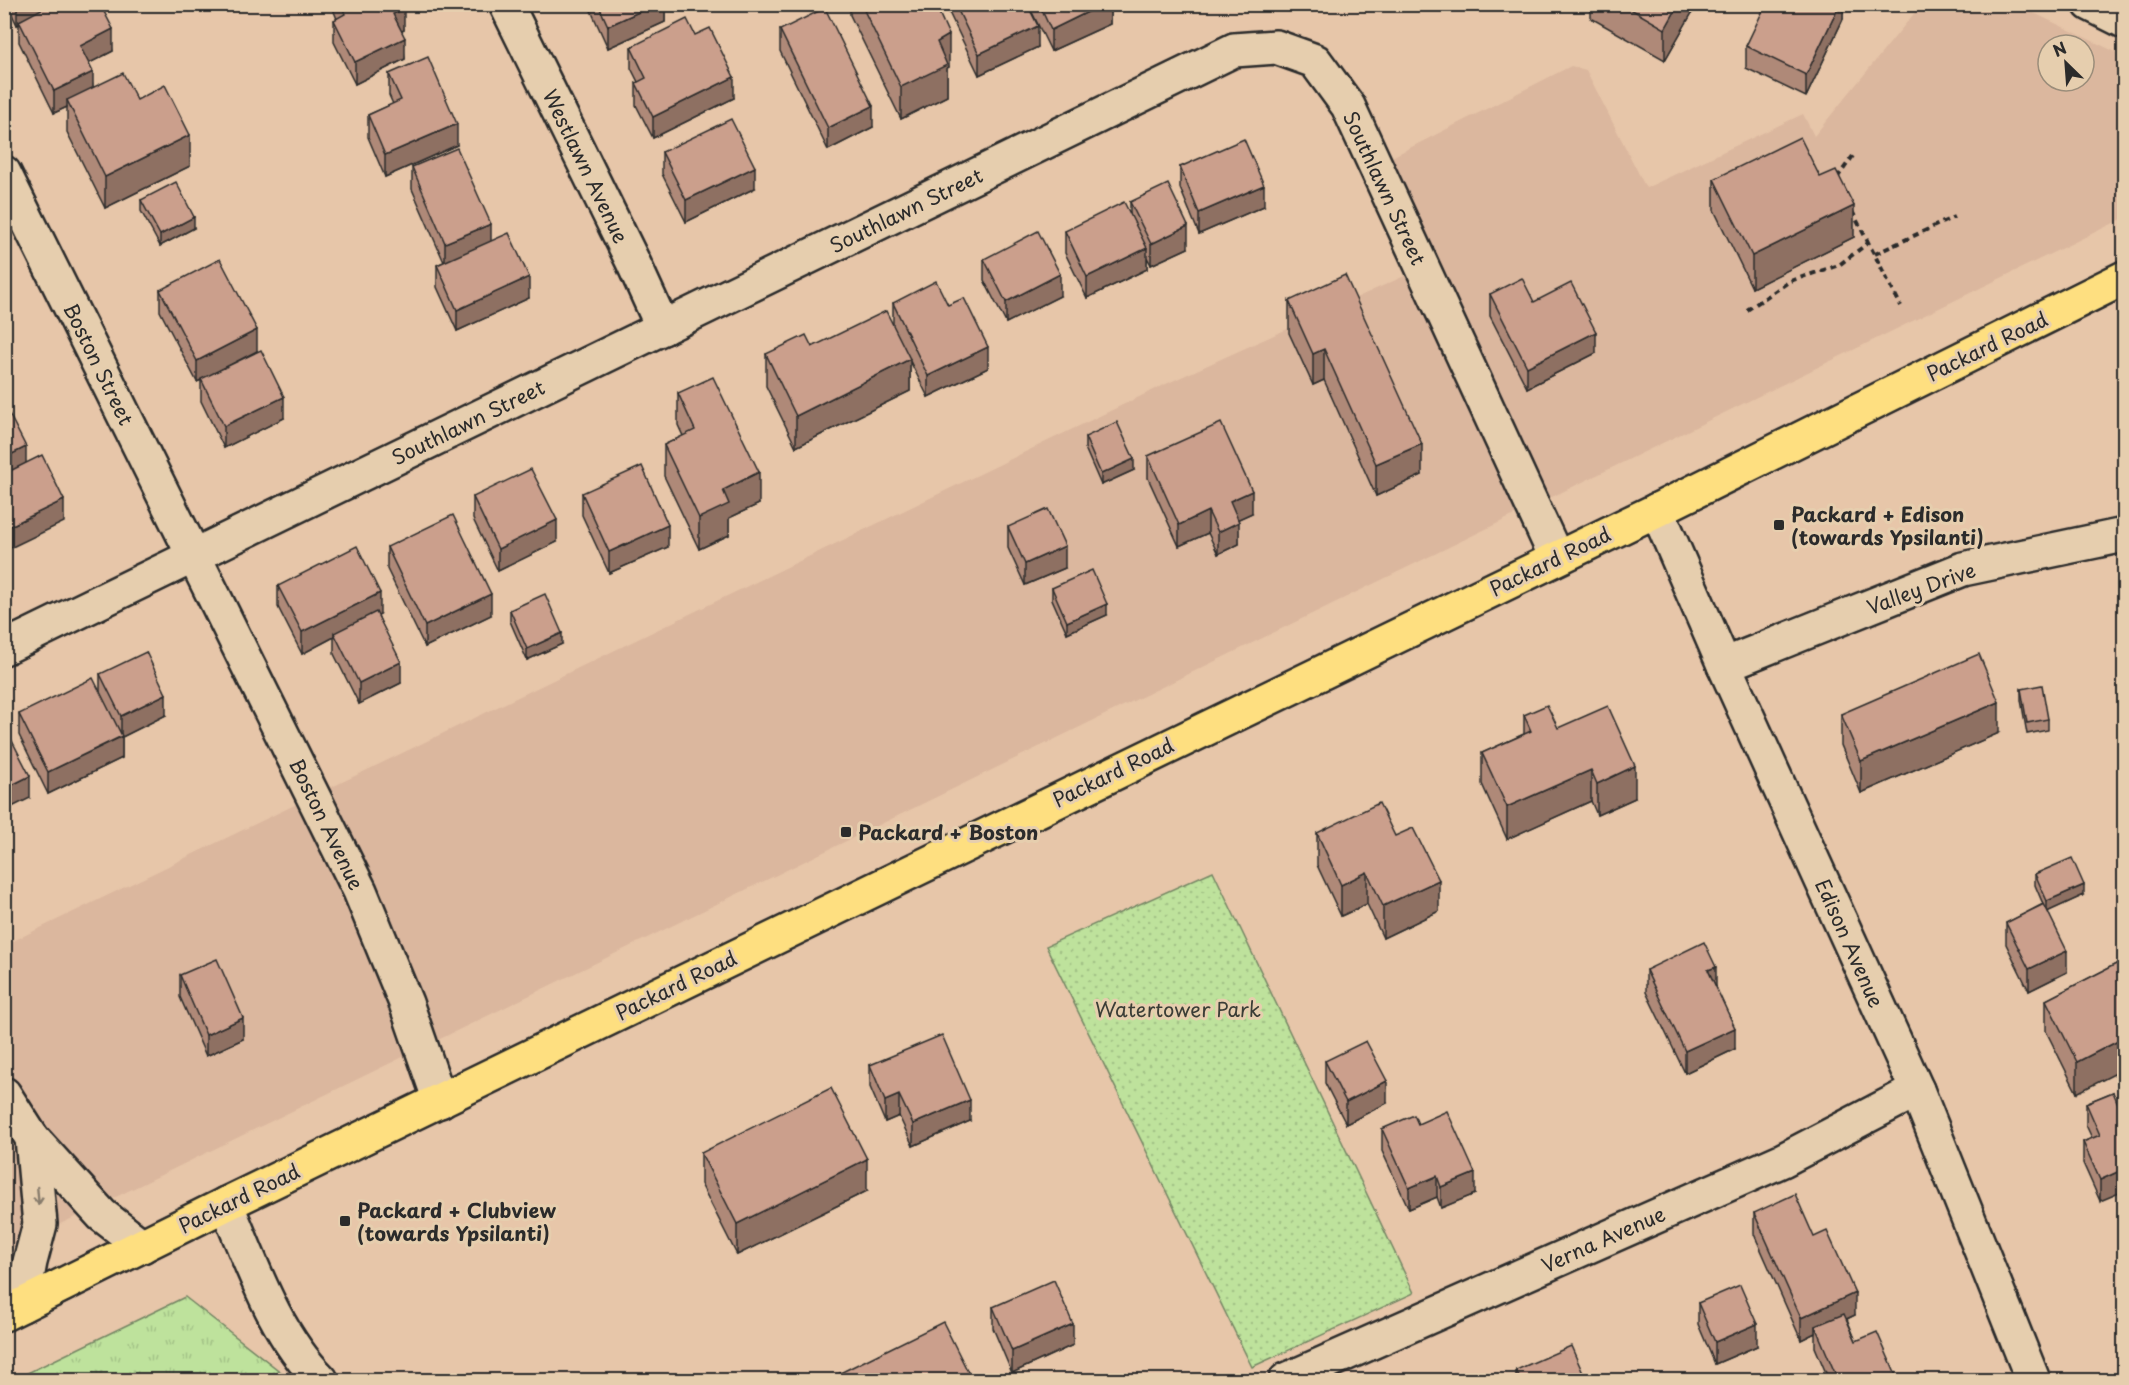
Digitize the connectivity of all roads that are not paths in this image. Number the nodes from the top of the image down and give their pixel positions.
1 (506, 4) edge
2 (2090, 4) edge
3 (2124, 21) edge
4 (4, 173) edge
5 (2124, 278) edge
6 (663, 328) junction
7 (1657, 510) junction
8 (2124, 536) edge
9 (194, 556) junction
10 (1556, 557) junction
11 (4, 648) edge
12 (1724, 665) junction
13 (1917, 1090) junction
14 (4, 1094) edge
15 (440, 1101) junction
16 (32, 1138) junction
17 (226, 1204) junction
18 (142, 1246) junction
19 (13, 1310) edge
20 (1301, 1377) edge
21 (321, 1380) edge
22 (2033, 1380) edge

1 - 6 street, Westlawn Avenue
2 - 3 street
4 - 9 street, Boston Street
5 - 7 main road, Packard Road
6 - 9 street, Southlawn Street
6 - 10 street, Southlawn Street
7 - 10 main road, Packard Road
7 - 12 street, Edison Avenue
8 - 12 street, Valley Drive
9 - 11 street, Southlawn Street
9 - 15 street, Boston Avenue
10 - 15 main road, Packard Road
12 - 13 street, Edison Avenue
13 - 20 street, Verna Avenue
13 - 22 street, Edison Avenue
14 - 16 street
15 - 17 main road, Packard Road
16 - 18 street
16 -> 19 street
17 - 18 main road, Packard Road
17 - 21 street
18 - 19 main road, Packard Road

